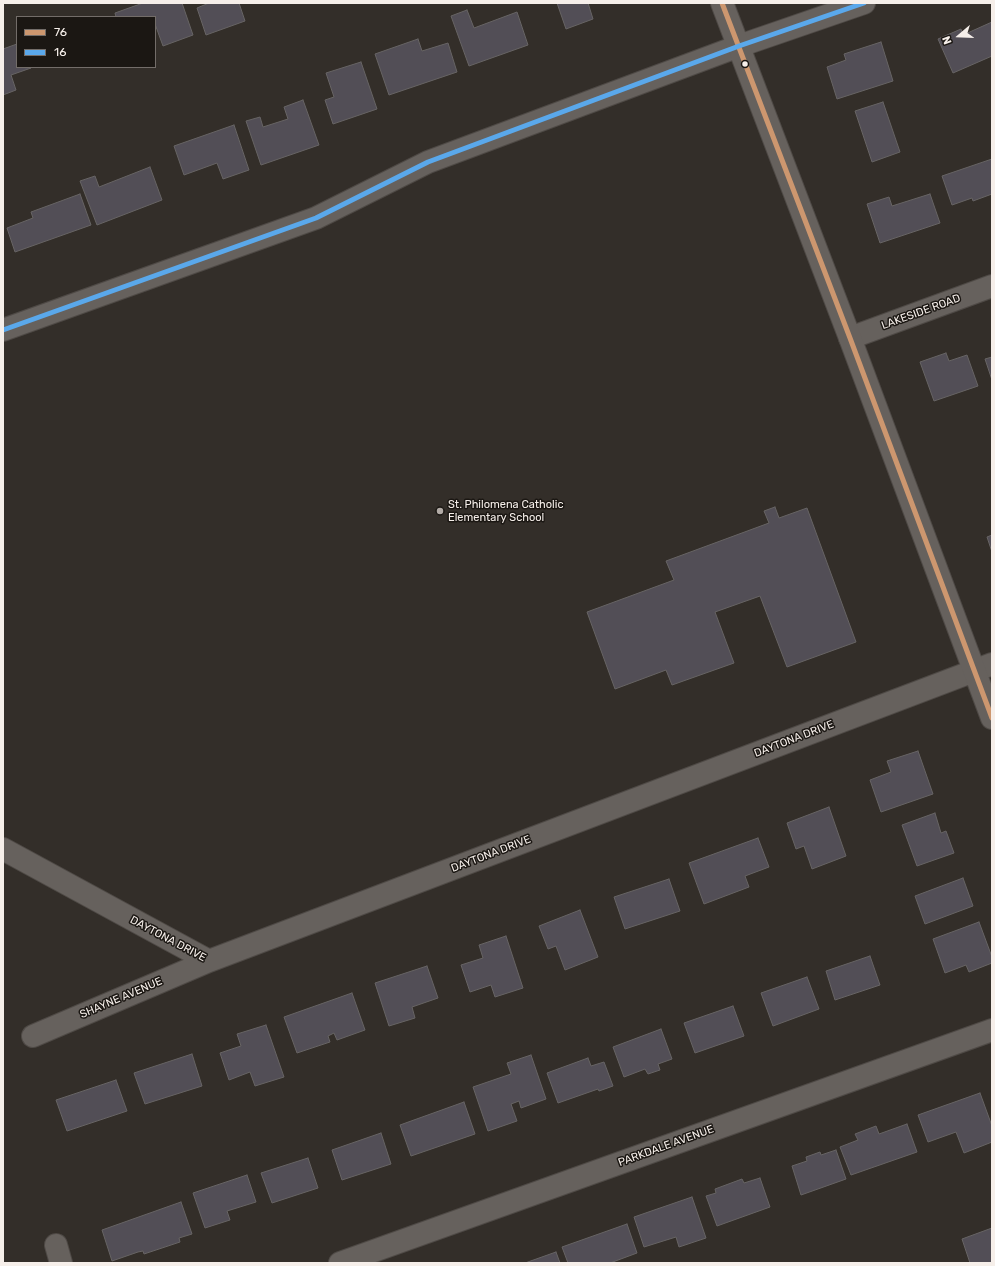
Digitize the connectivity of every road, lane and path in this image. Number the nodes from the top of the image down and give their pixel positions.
1 (722, 3) edge
2 (864, 3) edge
3 (738, 46) junction
4 (992, 286) edge
5 (3, 330) edge
6 (850, 338) junction
7 (983, 667) edge
8 (992, 718) edge
9 (3, 849) edge
10 (209, 961) junction
11 (992, 1030) edge
12 (34, 1036) dead end
13 (340, 1263) edge

1 - 3 street
2 - 3 street
3 - 5 street
3 - 6 street
4 - 6 street, LAKESIDE ROAD
6 - 7 street
7 - 8 street
7 - 10 street, DAYTONA DRIVE
9 - 10 street, DAYTONA DRIVE
10 - 12 street, SHAYNE AVENUE
11 - 13 street, PARKDALE AVENUE

